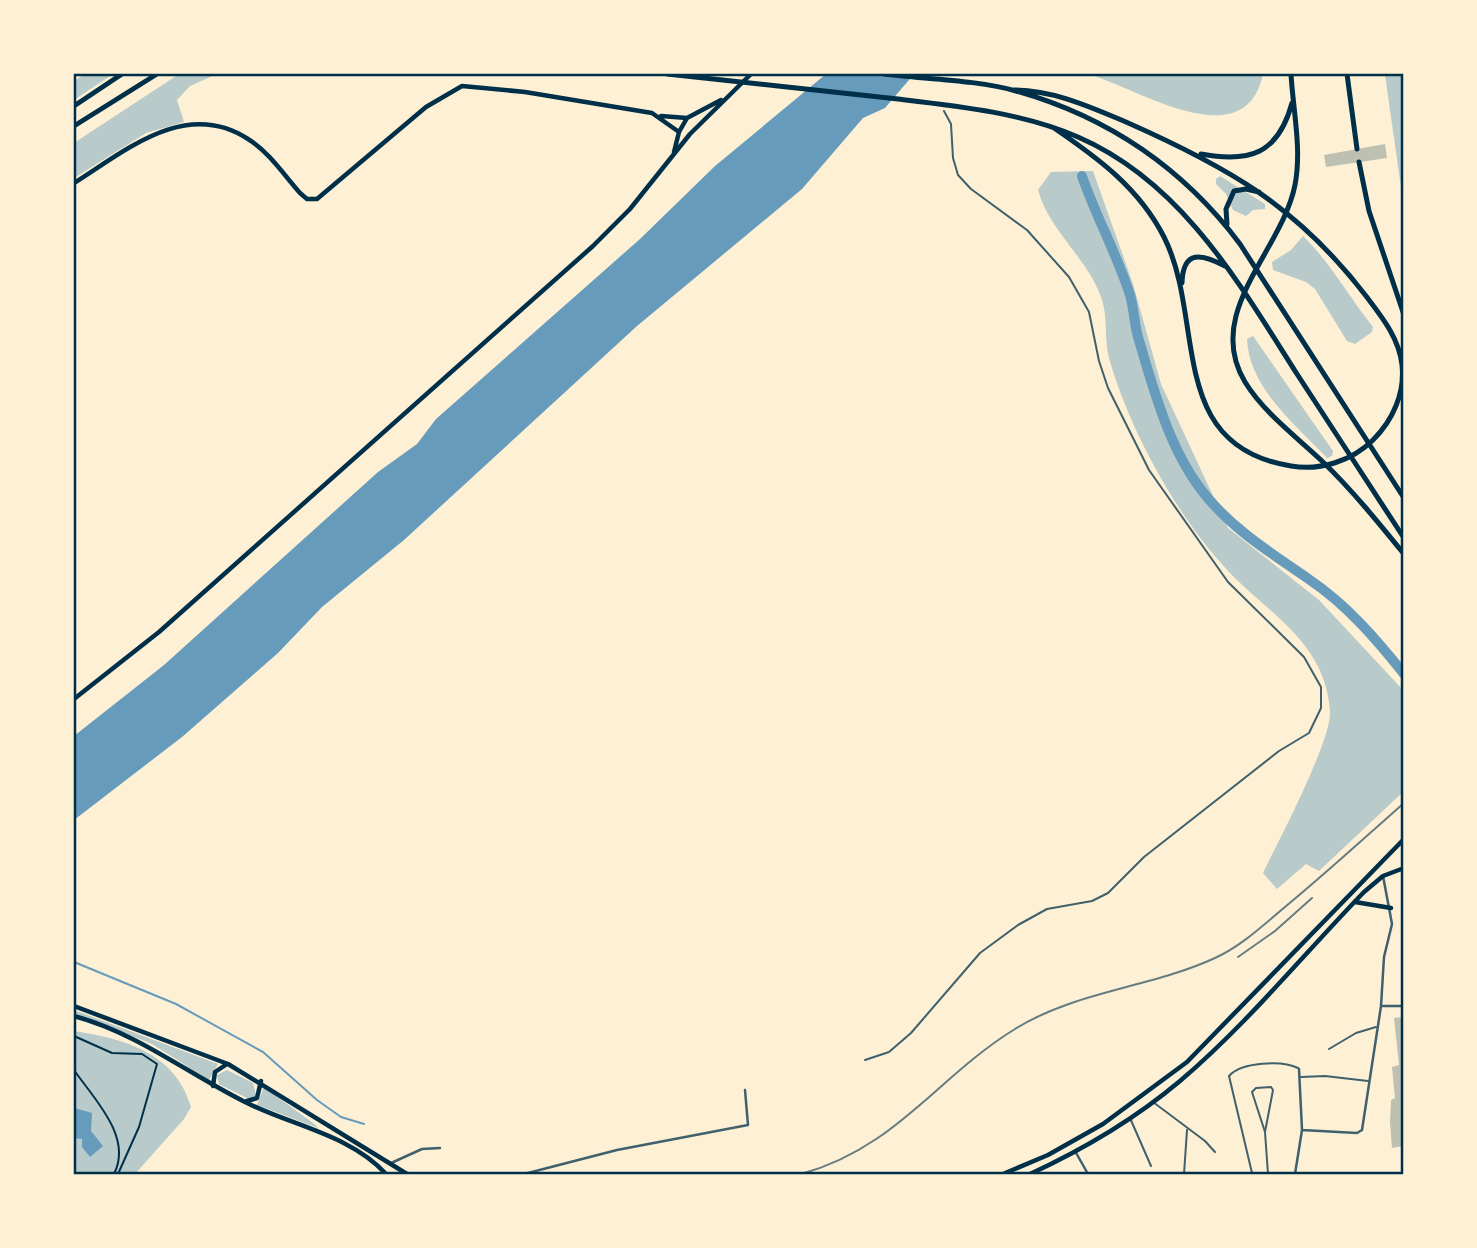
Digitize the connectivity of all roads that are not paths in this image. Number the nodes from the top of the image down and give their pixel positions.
1 (122, 74) edge
2 (157, 74) edge
3 (667, 74) edge
4 (751, 74) edge
5 (884, 74) edge
6 (1291, 74) edge
7 (1347, 74) edge
8 (1014, 90) junction
9 (724, 99) junction
10 (1293, 100) junction
11 (74, 106) edge
12 (944, 111) dead end
13 (660, 116) junction
14 (687, 118) junction
15 (74, 126) edge
16 (697, 127) junction
17 (1054, 128) junction
18 (678, 132) junction
19 (690, 134) junction
20 (1357, 149) dead end
21 (1196, 153) junction
22 (673, 157) junction
23 (1359, 162) dead end
24 (74, 183) edge
25 (1261, 192) junction
26 (1227, 227) junction
27 (1227, 268) junction
28 (1182, 289) junction
29 (1404, 315) edge
30 (1404, 498) edge
31 (1404, 538) edge
32 (1404, 554) edge
33 (74, 699) edge
34 (1404, 839) edge
35 (1404, 868) edge
36 (1383, 876) junction
37 (1354, 902) junction
38 (1391, 908) junction
39 (74, 1006) edge
40 (1381, 1006) junction
41 (1404, 1006) edge
42 (74, 1016) edge
43 (1377, 1027) junction
44 (1329, 1049) dead end
45 (865, 1060) dead end
46 (228, 1064) junction
47 (1299, 1069) joint
48 (1301, 1077) junction
49 (261, 1081) junction
50 (1368, 1081) junction
51 (213, 1086) junction
52 (745, 1090) dead end
53 (242, 1101) junction
54 (1152, 1102) junction
55 (1130, 1117) junction
56 (1187, 1129) junction
57 (1302, 1130) junction
58 (1265, 1132) junction
59 (440, 1149) dead end
60 (1074, 1151) junction
61 (1215, 1152) dead end
62 (389, 1164) junction
63 (1152, 1166) dead end
64 (1017, 1173) edge
65 (386, 1174) edge
66 (407, 1174) edge
67 (524, 1174) edge
68 (1003, 1174) edge
69 (1030, 1174) edge
70 (1088, 1174) edge
71 (1184, 1174) edge
72 (1253, 1174) edge
73 (1268, 1174) edge
74 (1295, 1174) edge

1 - 11 highway
2 - 15 highway
3 - 17 highway
4 - 9 main road
5 - 8 highway
6 - 10 highway
7 - 20 highway
8 - 21 highway
8 - 26 highway
9 - 14 main road
9 - 16 main road
10 - 21 highway
10 - 32 highway
12 - 45 lane
13 - 14 main road
13 - 18 main road
13 - 24 main road
14 - 16 main road
14 - 18 main road
16 - 19 main road
17 - 27 highway
17 - 28 highway
18 - 19 main road
18 - 22 main road
19 - 22 main road
21 - 25 highway
22 - 33 main road
23 - 29 highway
25 - 26 highway
25 - 28 highway
26 - 30 highway
27 - 28 highway
27 - 31 highway
34 - 64 main road
35 - 36 main road
36 - 37 main road
36 - 38 street
37 - 38 main road
37 - 54 main road
38 - 40 street
39 - 46 main road
40 - 41 street
40 - 43 street
42 - 51 main road
43 - 44 lane
43 - 50 street
46 - 49 main road
46 - 51 main road
47 - 48 street
47 - 72 lane
48 - 50 lane
48 - 57 street
49 - 53 main road
49 - 62 main road
50 - 57 street
51 - 53 main road
52 - 67 street
53 - 65 main road
54 - 55 main road
54 - 56 lane
55 - 60 main road
55 - 63 lane
56 - 61 lane
56 - 71 lane
57 - 74 street
58 - 58 lane
58 - 73 lane
59 - 62 street
60 - 69 main road
60 - 70 street
62 - 66 main road
64 - 68 main road

